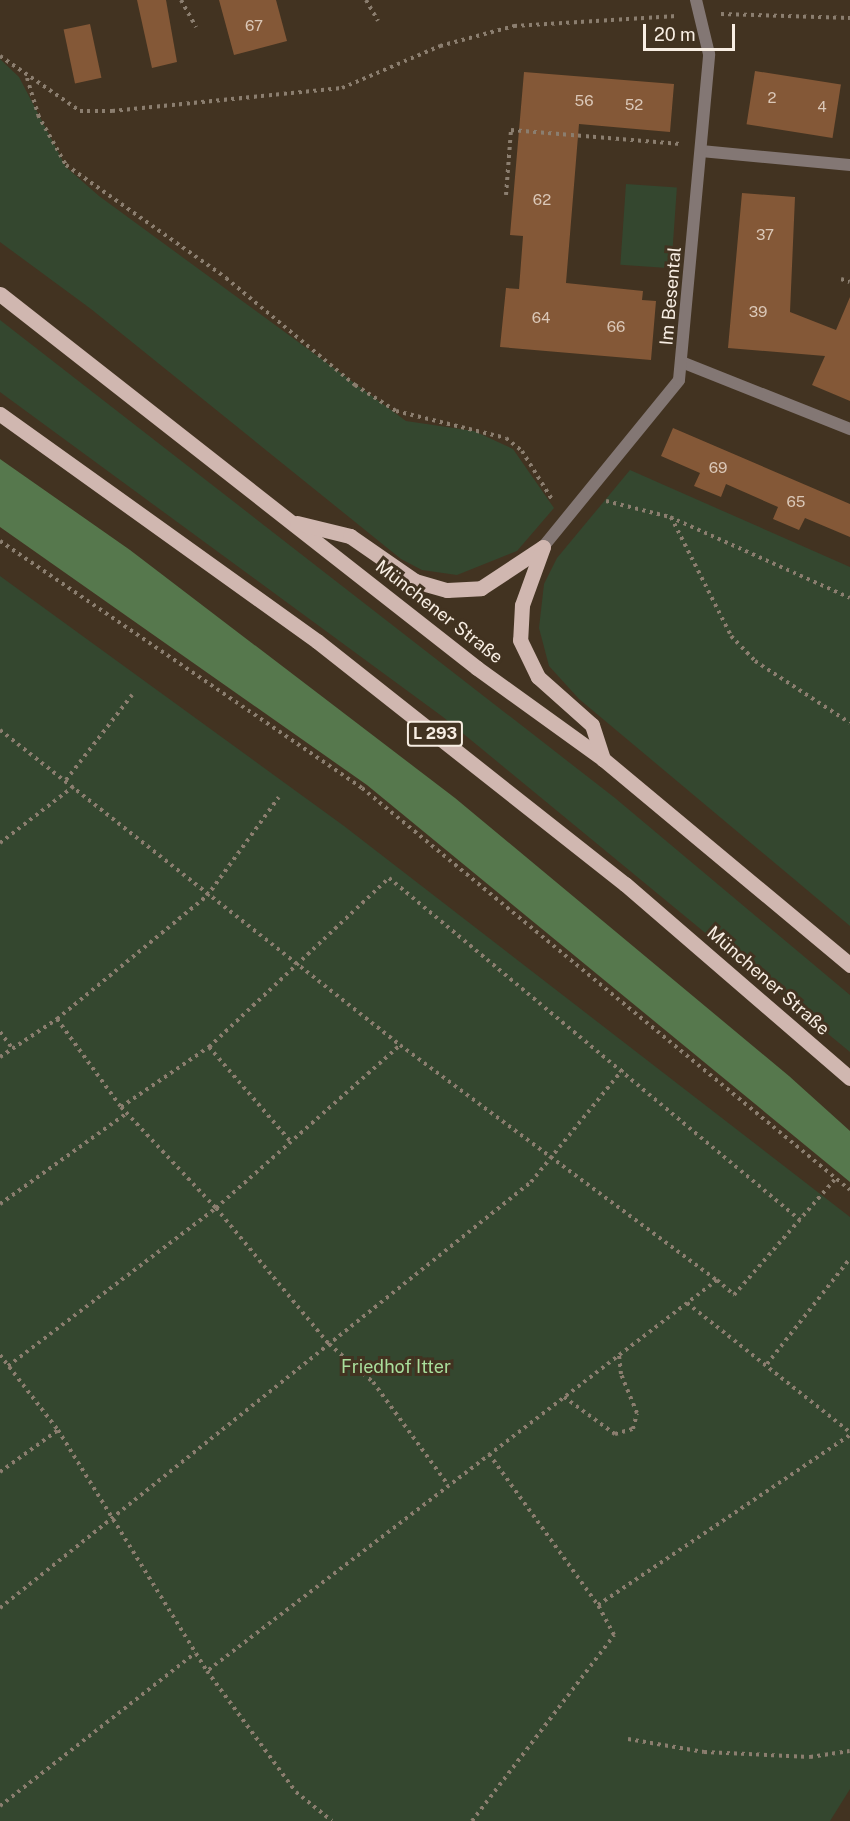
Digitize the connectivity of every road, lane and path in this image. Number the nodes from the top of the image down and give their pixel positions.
1 (181, 0) edge
2 (366, 0) edge
3 (696, 0) edge
4 (701, 15) junction
5 (850, 18) edge
6 (378, 21) dead end
7 (196, 27) dead end
8 (0, 56) edge
9 (27, 78) junction
10 (701, 149) junction
11 (850, 165) edge
12 (506, 195) dead end
13 (841, 279) dead end
14 (850, 282) edge
15 (0, 294) edge
16 (684, 363) junction
17 (0, 414) edge
18 (850, 429) edge
19 (584, 494) junction
20 (567, 513) junction
21 (670, 517) junction
22 (292, 522) junction
23 (0, 541) edge
24 (543, 547) junction
25 (850, 598) edge
26 (132, 695) dead end
27 (850, 723) edge
28 (0, 730) edge
29 (603, 759) junction
30 (66, 780) junction
31 (74, 786) junction
32 (279, 797) dead end
33 (0, 843) edge
34 (207, 896) junction
35 (296, 962) junction
36 (850, 965) edge
37 (57, 1019) junction
38 (0, 1032) edge
39 (400, 1045) junction
40 (208, 1047) junction
41 (12, 1049) junction
42 (0, 1058) edge
43 (623, 1069) junction
44 (850, 1078) edge
45 (121, 1107) junction
46 (127, 1113) junction
47 (291, 1142) junction
48 (550, 1154) junction
49 (836, 1178) junction
50 (850, 1190) edge
51 (0, 1204) edge
52 (216, 1208) junction
53 (800, 1220) junction
54 (848, 1261) dead end
55 (717, 1280) junction
56 (687, 1304) junction
57 (329, 1344) junction
58 (619, 1354) junction
59 (0, 1355) edge
60 (767, 1364) junction
61 (8, 1366) junction
62 (564, 1397) junction
63 (58, 1430) junction
64 (850, 1434) edge
65 (489, 1454) junction
66 (0, 1472) edge
67 (448, 1485) junction
68 (114, 1520) junction
69 (598, 1605) junction
70 (0, 1608) edge
71 (195, 1653) junction
72 (207, 1671) junction
73 (628, 1739) dead end
74 (850, 1751) edge
75 (0, 1806) edge
76 (332, 1821) edge
77 (472, 1821) edge

1 - 7 path
2 - 6 path
3 - 4 street, Im Besental
4 - 5 path
4 - 9 path
4 - 10 street, Im Besental
8 - 9 path
9 - 20 path
10 - 11 street
10 - 12 path
10 - 16 street, Im Besental
13 - 14 path
15 - 22 main road, Münchener Straße
16 - 18 street
16 - 19 street, Im Besental
17 - 44 main road, Münchener Straße / L 293
19 - 20 street, Im Besental
19 - 21 path
20 - 24 street, Im Besental
21 - 25 path
21 - 27 path
22 - 24 main road
22 - 29 main road, Münchener Straße
23 - 49 path
24 - 29 main road
26 - 30 path
28 - 30 path
29 - 36 main road, Münchener Straße
30 - 31 path
31 - 33 path
31 - 34 path
32 - 34 path
34 - 35 path
34 - 37 path
35 - 39 path
35 - 40 path
35 - 43 path
37 - 41 path
37 - 45 path
38 - 41 path
39 - 47 path
39 - 48 path
40 - 45 path
40 - 47 path
41 - 42 path
43 - 48 path
43 - 53 path
45 - 46 path
46 - 51 path
46 - 52 path
47 - 52 path
48 - 55 path
48 - 57 path
49 - 50 path
49 - 53 path
52 - 57 path
52 - 61 path
53 - 55 path
54 - 60 path
55 - 56 path
56 - 58 path
56 - 60 path
57 - 67 path
57 - 68 path
58 - 62 path
58 - 62 path
59 - 61 path
60 - 64 path
61 - 63 path
62 - 65 path
63 - 66 path
63 - 68 path
64 - 69 path
65 - 67 path
65 - 69 path
67 - 72 path
68 - 70 path
68 - 71 path
69 - 77 path
71 - 72 path
71 - 75 path
72 - 76 path
73 - 74 path

